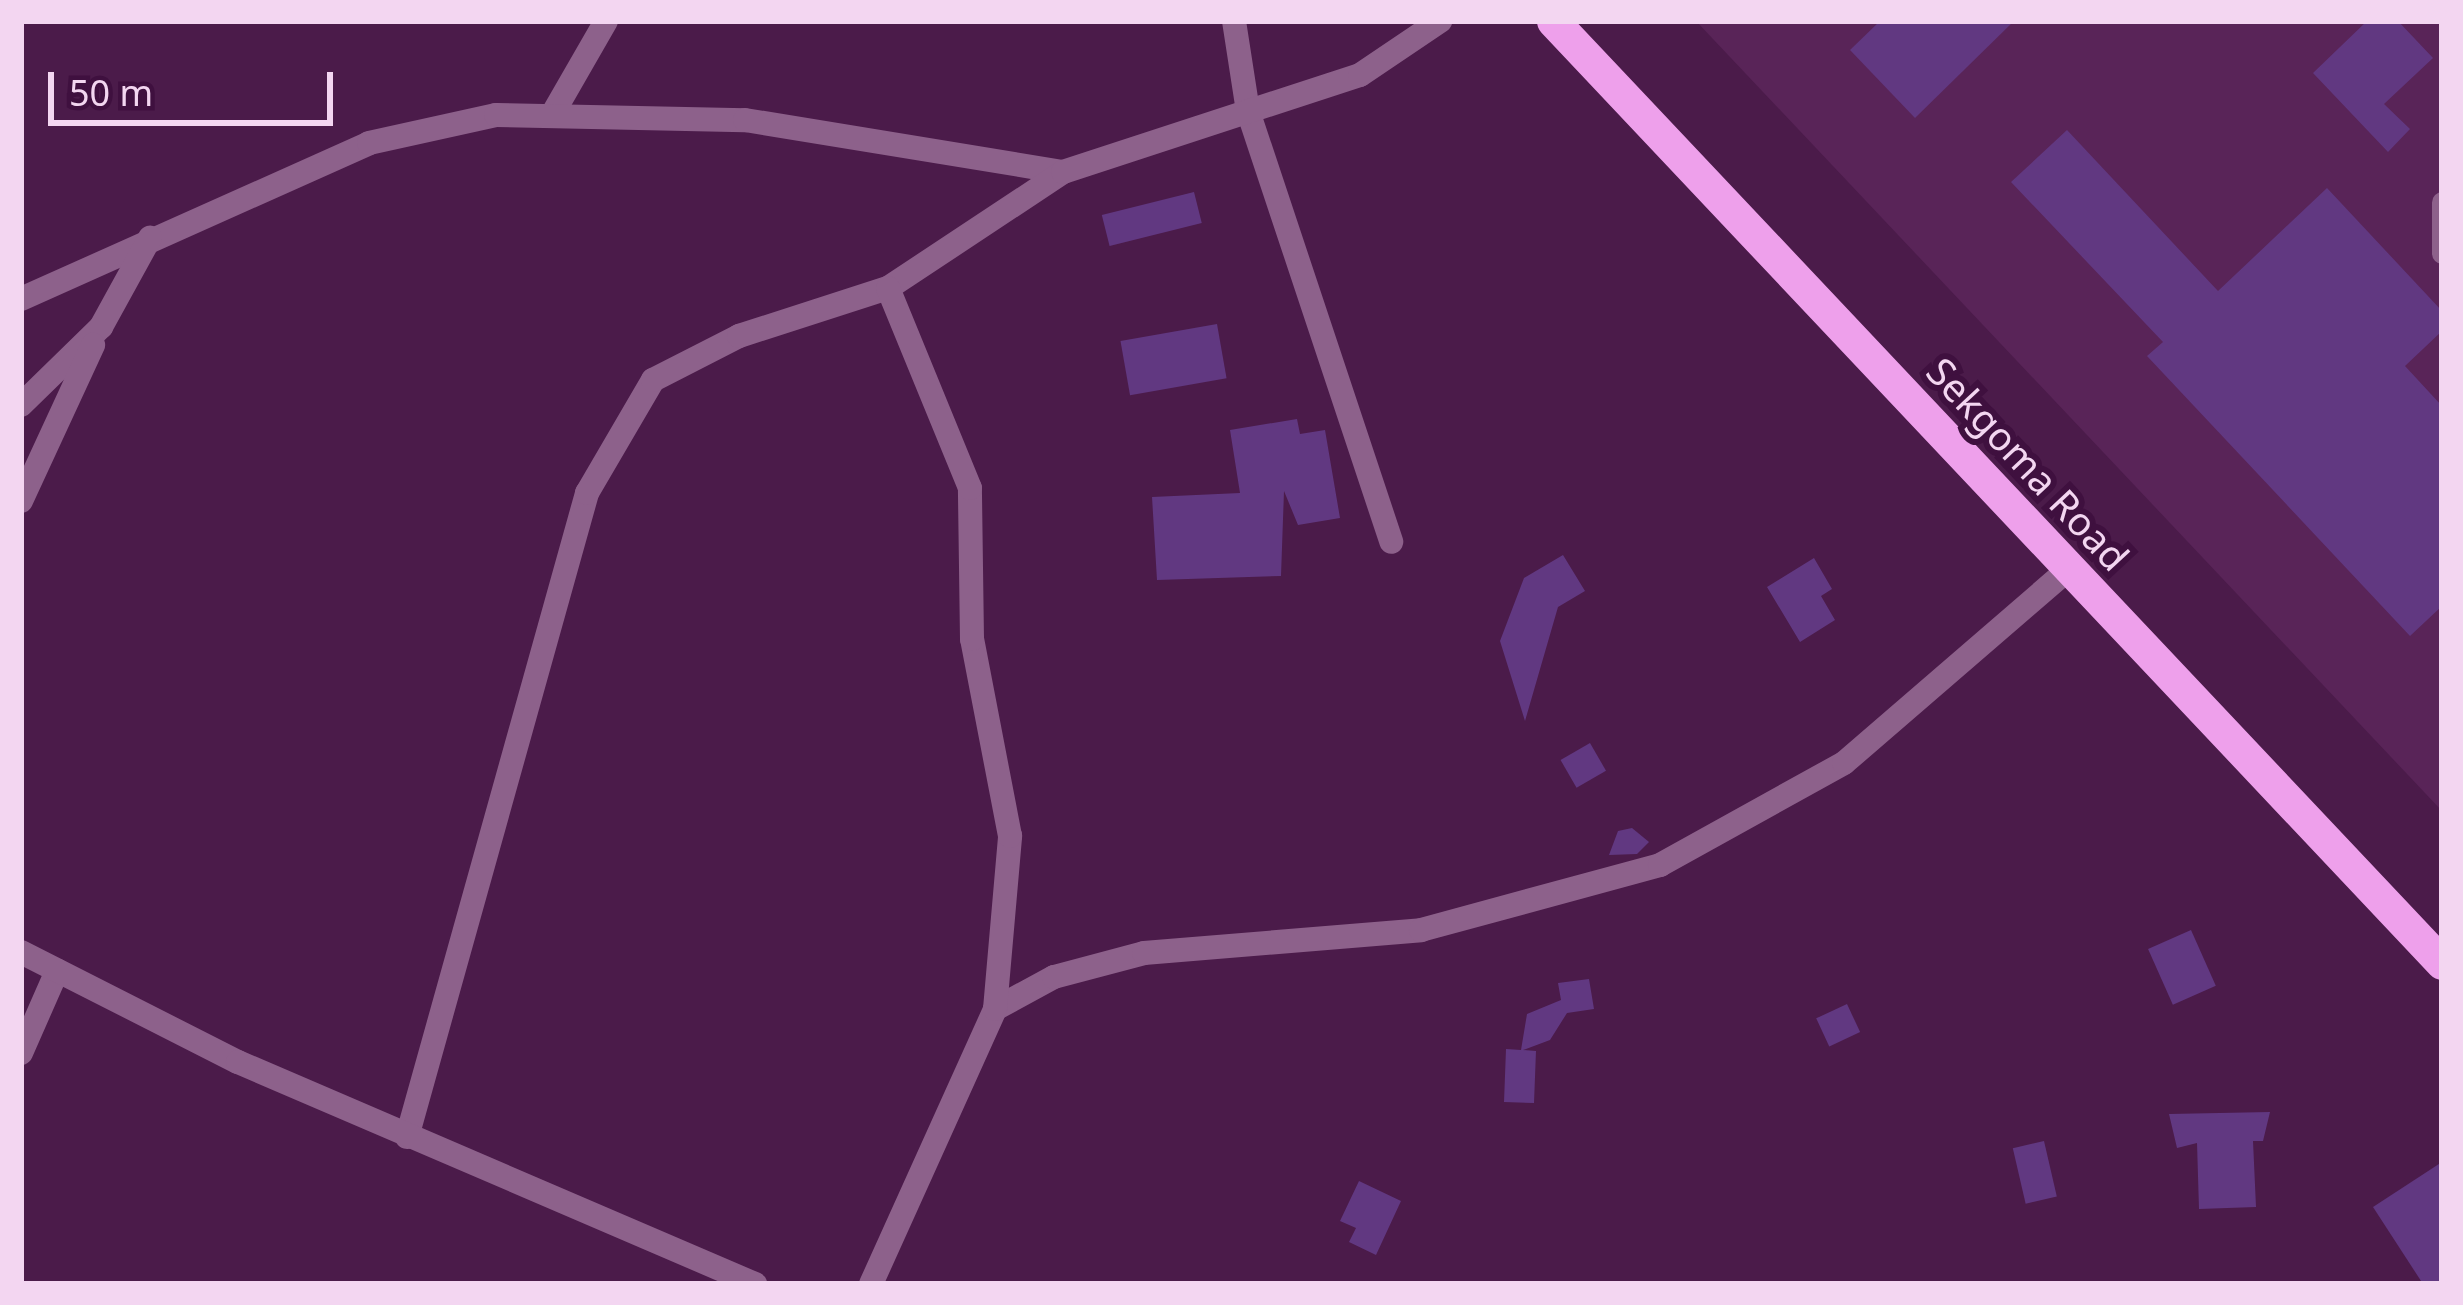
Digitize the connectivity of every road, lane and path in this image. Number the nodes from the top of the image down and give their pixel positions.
1 (606, 21) edge
2 (1234, 21) edge
3 (1440, 21) edge
4 (1552, 21) edge
5 (1248, 111) junction
6 (552, 115) junction
7 (1063, 172) junction
8 (2442, 202) edge
9 (150, 238) junction
10 (2442, 253) edge
11 (888, 288) junction
12 (21, 299) edge
13 (101, 327) junction
14 (21, 405) edge
15 (21, 501) edge
16 (1391, 542) dead end
17 (2069, 569) junction
18 (21, 952) edge
19 (2442, 963) edge
20 (57, 971) junction
21 (995, 1009) junction
22 (21, 1053) edge
23 (407, 1137) junction
24 (755, 1284) edge
25 (871, 1284) edge

1 - 6 street
2 - 5 street
3 - 5 street
4 - 17 highway, Sekgoma Road
5 - 7 street
5 - 16 street
6 - 7 street
6 - 9 street
7 - 11 street
8 - 10 lane
9 - 12 street
9 - 13 street
11 - 21 street
11 - 23 street
13 - 14 street
13 - 15 street
17 - 19 highway, Sekgoma Road
17 - 21 street
18 - 20 street
20 - 22 street
20 - 23 street
21 - 25 street
23 - 24 street

